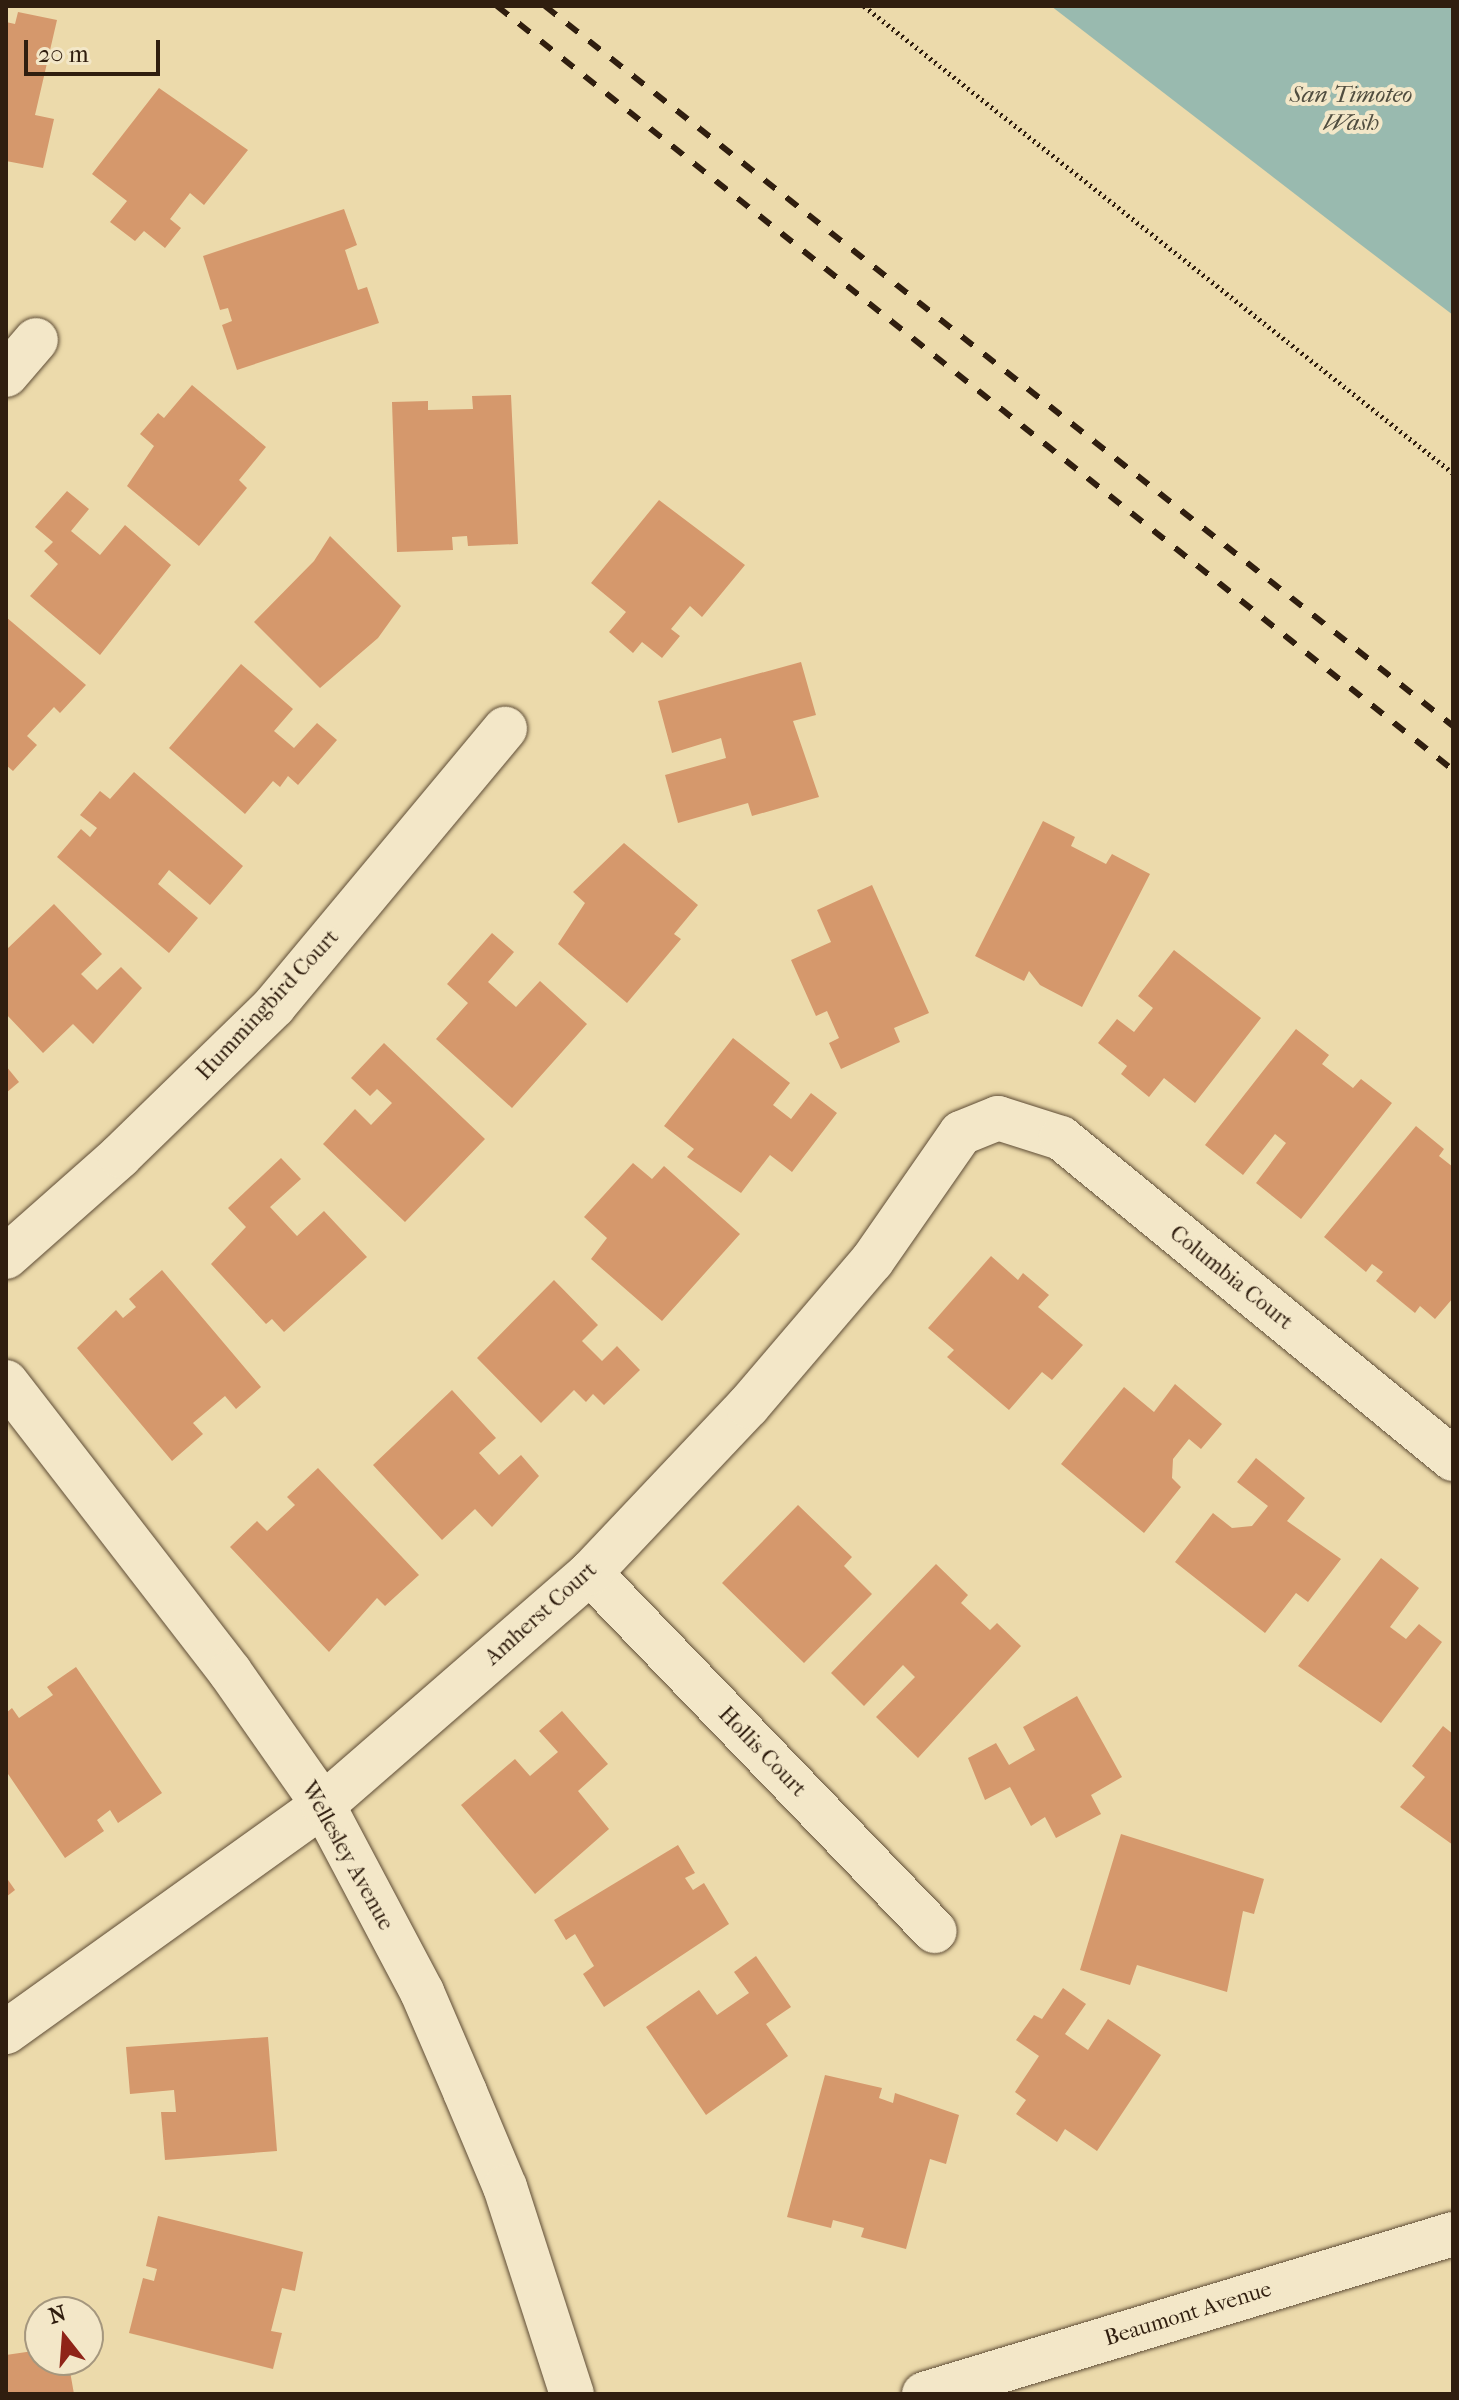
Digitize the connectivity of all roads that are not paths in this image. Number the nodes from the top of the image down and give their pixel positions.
1 (36, 340) dead end
2 (6, 375) edge
3 (505, 729) dead end
4 (998, 1118) joint
5 (6, 1257) edge
6 (6, 1382) edge
7 (1453, 1459) edge
8 (590, 1573) junction
9 (323, 1805) junction
10 (935, 1931) dead end
11 (6, 2032) edge
12 (1453, 2234) edge
13 (572, 2394) edge
14 (924, 2394) edge

1 - 2 street
3 - 5 street, Hummingbird Court
4 - 7 street, Columbia Court
4 - 8 street, Amherst Court
6 - 9 street, Wellesley Avenue
8 - 9 street, Amherst Court
8 - 10 street, Hollis Court
9 - 11 street, Amherst Court
9 - 13 street, Wellesley Avenue
12 - 14 street, Beaumont Avenue

